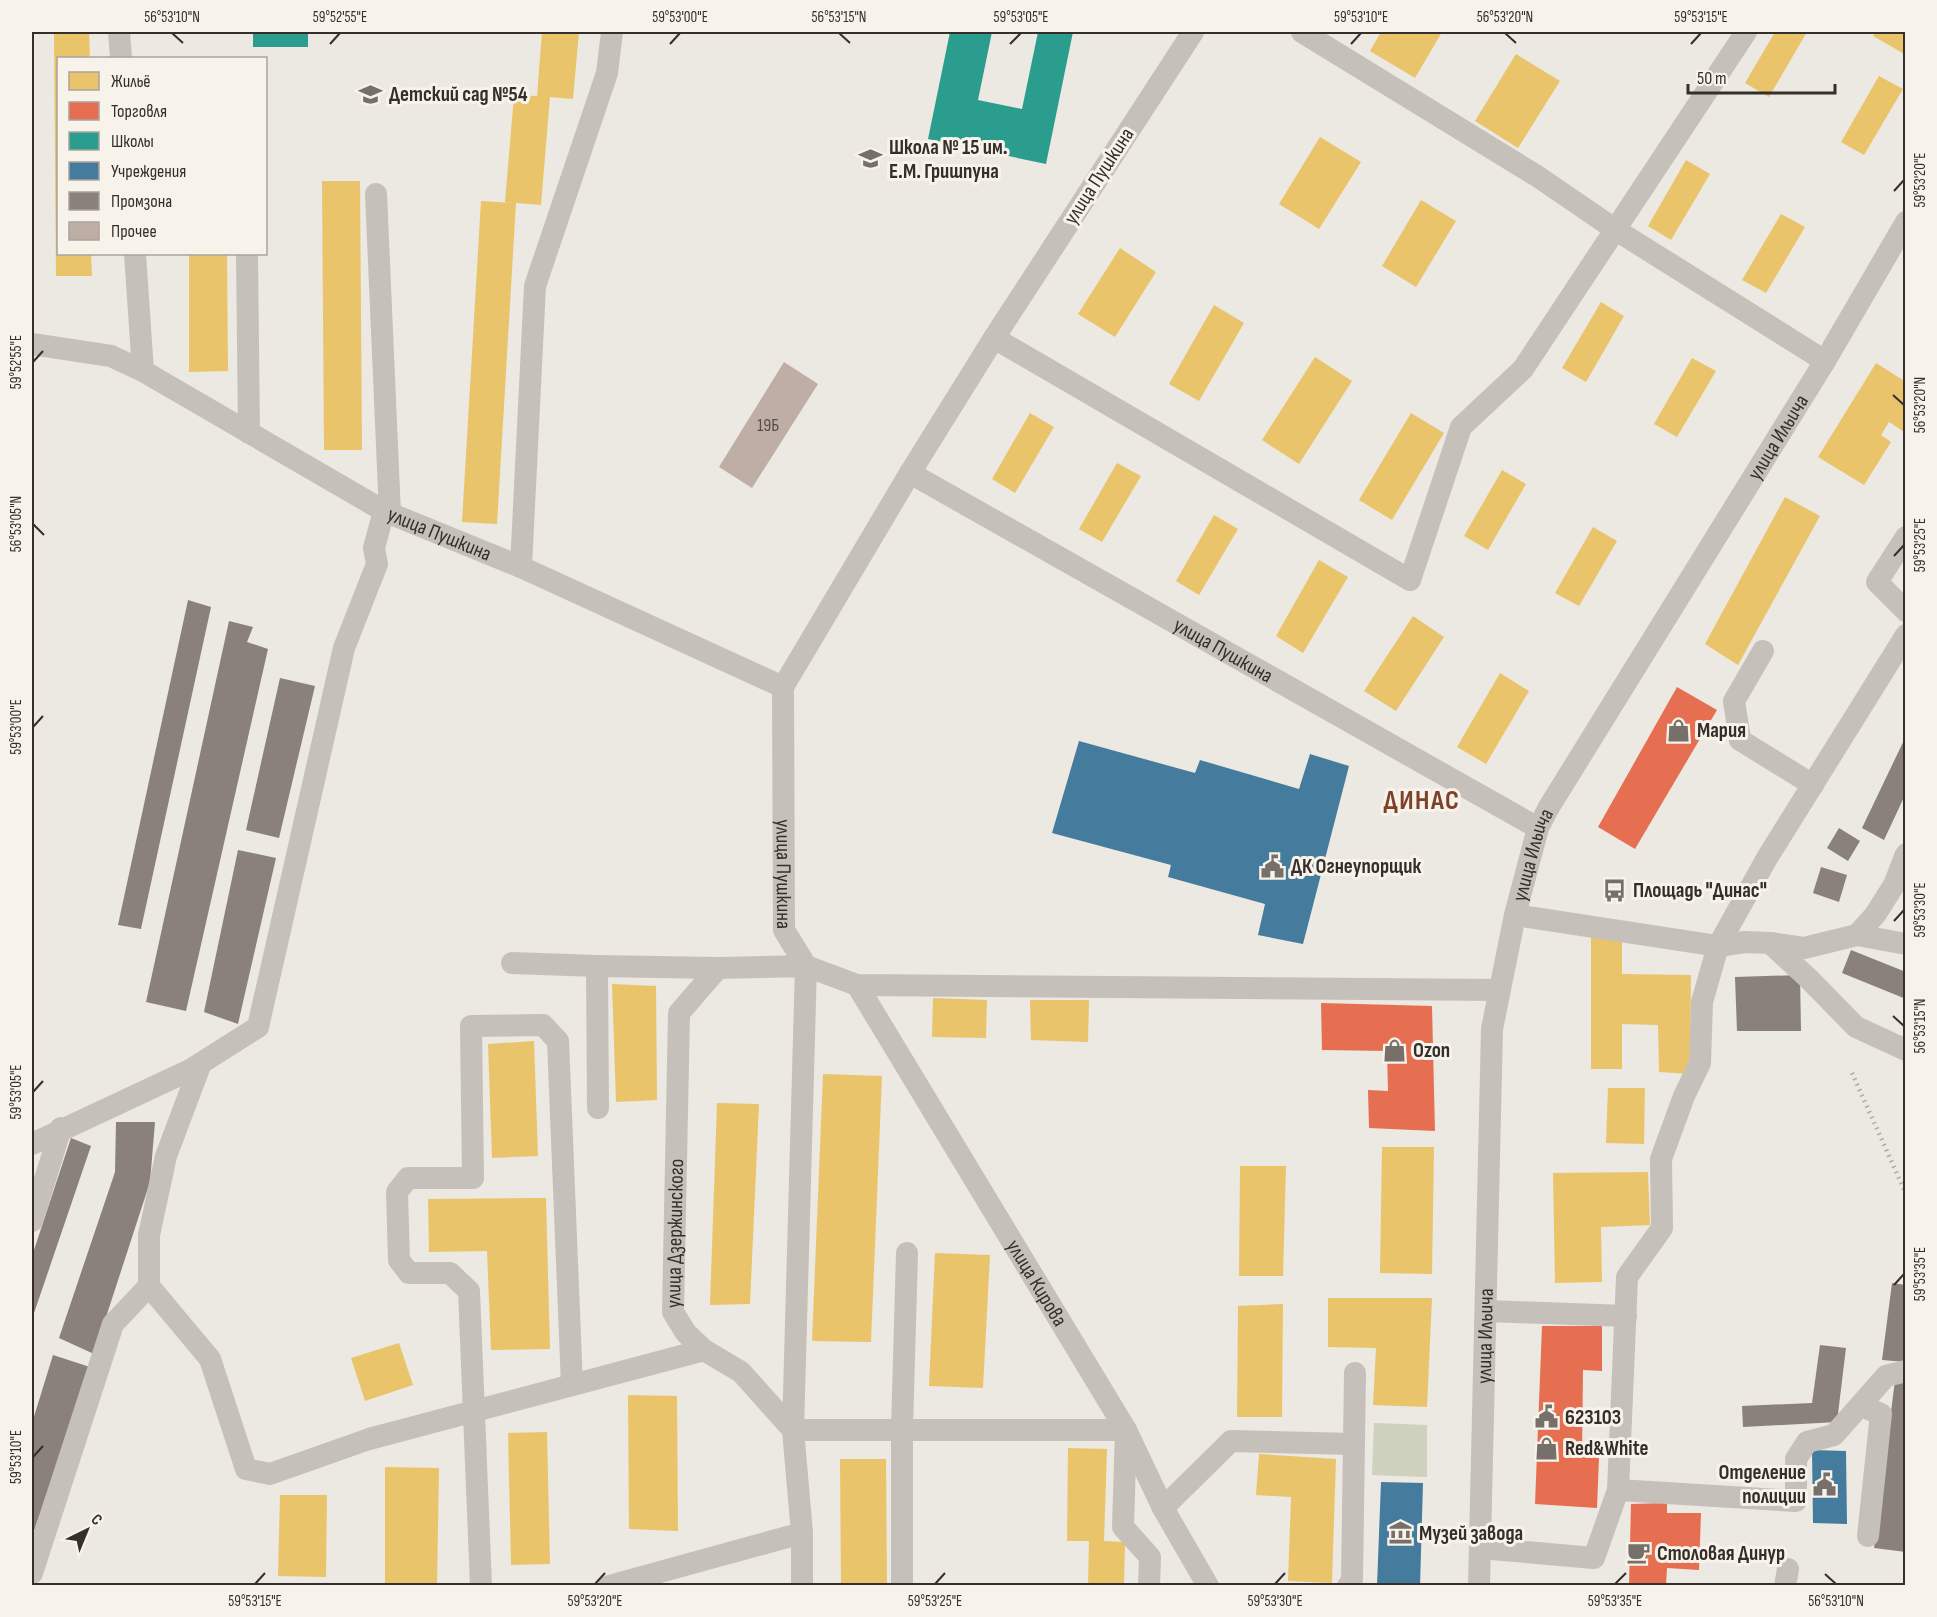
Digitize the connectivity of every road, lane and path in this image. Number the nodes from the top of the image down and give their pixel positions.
1 (119, 32) edge
2 (612, 32) edge
3 (1193, 32) edge
4 (1302, 32) edge
5 (1746, 32) edge
6 (121, 57) edge
7 (376, 194) dead end
8 (1905, 222) edge
9 (1616, 230) junction
10 (135, 255) edge
11 (246, 255) edge
12 (993, 338) junction
13 (32, 344) edge
14 (1825, 360) junction
15 (143, 371) junction
16 (249, 433) junction
17 (910, 473) junction
18 (387, 512) junction
19 (1905, 537) edge
20 (521, 567) junction
21 (1905, 611) edge
22 (1905, 635) edge
23 (1763, 651) dead end
24 (783, 687) junction
25 (1813, 785) junction
26 (1538, 828) junction
27 (1905, 854) edge
28 (1515, 915) junction
29 (1857, 935) junction
30 (1770, 943) junction
31 (1905, 944) edge
32 (1718, 946) junction
33 (512, 963) dead end
34 (597, 966) junction
35 (806, 966) junction
36 (718, 968) junction
37 (857, 985) junction
38 (1500, 990) junction
39 (1905, 1050) edge
40 (201, 1063) junction
41 (598, 1108) dead end
42 (61, 1128) junction
43 (32, 1144) edge
44 (32, 1221) edge
45 (907, 1253) dead end
46 (149, 1286) junction
47 (1486, 1311) junction
48 (1626, 1316) junction
49 (704, 1350) junction
50 (1905, 1371) edge
51 (1355, 1373) dead end
52 (572, 1385) junction
53 (1860, 1406) junction
54 (474, 1411) junction
55 (902, 1429) junction
56 (793, 1430) junction
57 (1126, 1430) junction
58 (1354, 1444) junction
59 (1618, 1490) junction
60 (1163, 1508) junction
61 (802, 1533) junction
62 (1868, 1536) dead end
63 (1480, 1548) junction
64 (32, 1573) edge
65 (481, 1586) edge
66 (609, 1586) edge
67 (802, 1586) edge
68 (902, 1586) edge
69 (1149, 1586) edge
70 (1208, 1586) edge
71 (1348, 1586) edge
72 (1479, 1586) edge

1 - 6 street
2 - 20 street
3 - 12 street, улица Пушкина
4 - 9 street
5 - 9 street
7 - 18 street
8 - 14 street, улица Ильича
9 - 12 street
9 - 14 street
10 - 15 street
11 - 16 street
12 - 17 street, улица Пушкина
13 - 15 street, улица Пушкина
14 - 26 street, улица Ильича
15 - 16 street, улица Пушкина
16 - 18 street, улица Пушкина
17 - 24 street, улица Пушкина
17 - 26 street, улица Пушкина
18 - 20 street, улица Пушкина
18 - 40 street
19 - 21 street
20 - 24 street, улица Пушкина
22 - 25 street
23 - 25 street
24 - 35 street, улица Пушкина
25 - 32 street
26 - 28 street, улица Ильича
27 - 29 street
28 - 32 street
28 - 38 street, улица Ильича
29 - 30 street
29 - 31 street
30 - 32 street
30 - 39 street
32 - 48 street
33 - 34 street
34 - 36 street
34 - 41 street
35 - 36 street
35 - 37 street
35 - 56 street
36 - 49 street, улица Дзержинского
37 - 38 street
37 - 57 street, улица Кирова
38 - 47 street, улица Ильича
40 - 42 street
40 - 46 street
42 - 43 street
42 - 44 street
45 - 55 street
46 - 54 street
46 - 64 street
47 - 48 street
47 - 63 street, улица Ильича
48 - 59 street
49 - 52 street
49 - 56 street, улица Дзержинского
50 - 53 street
51 - 58 street
52 - 54 street
52 - 54 street
53 - 59 street
53 - 62 street
54 - 65 street
55 - 56 street
55 - 57 street
55 - 68 street
56 - 61 street
57 - 60 street, улица Кирова
57 - 69 street
58 - 60 street
58 - 71 street
59 - 63 street
60 - 70 street, улица Кирова
61 - 66 street
61 - 67 street
63 - 72 street, улица Ильича

